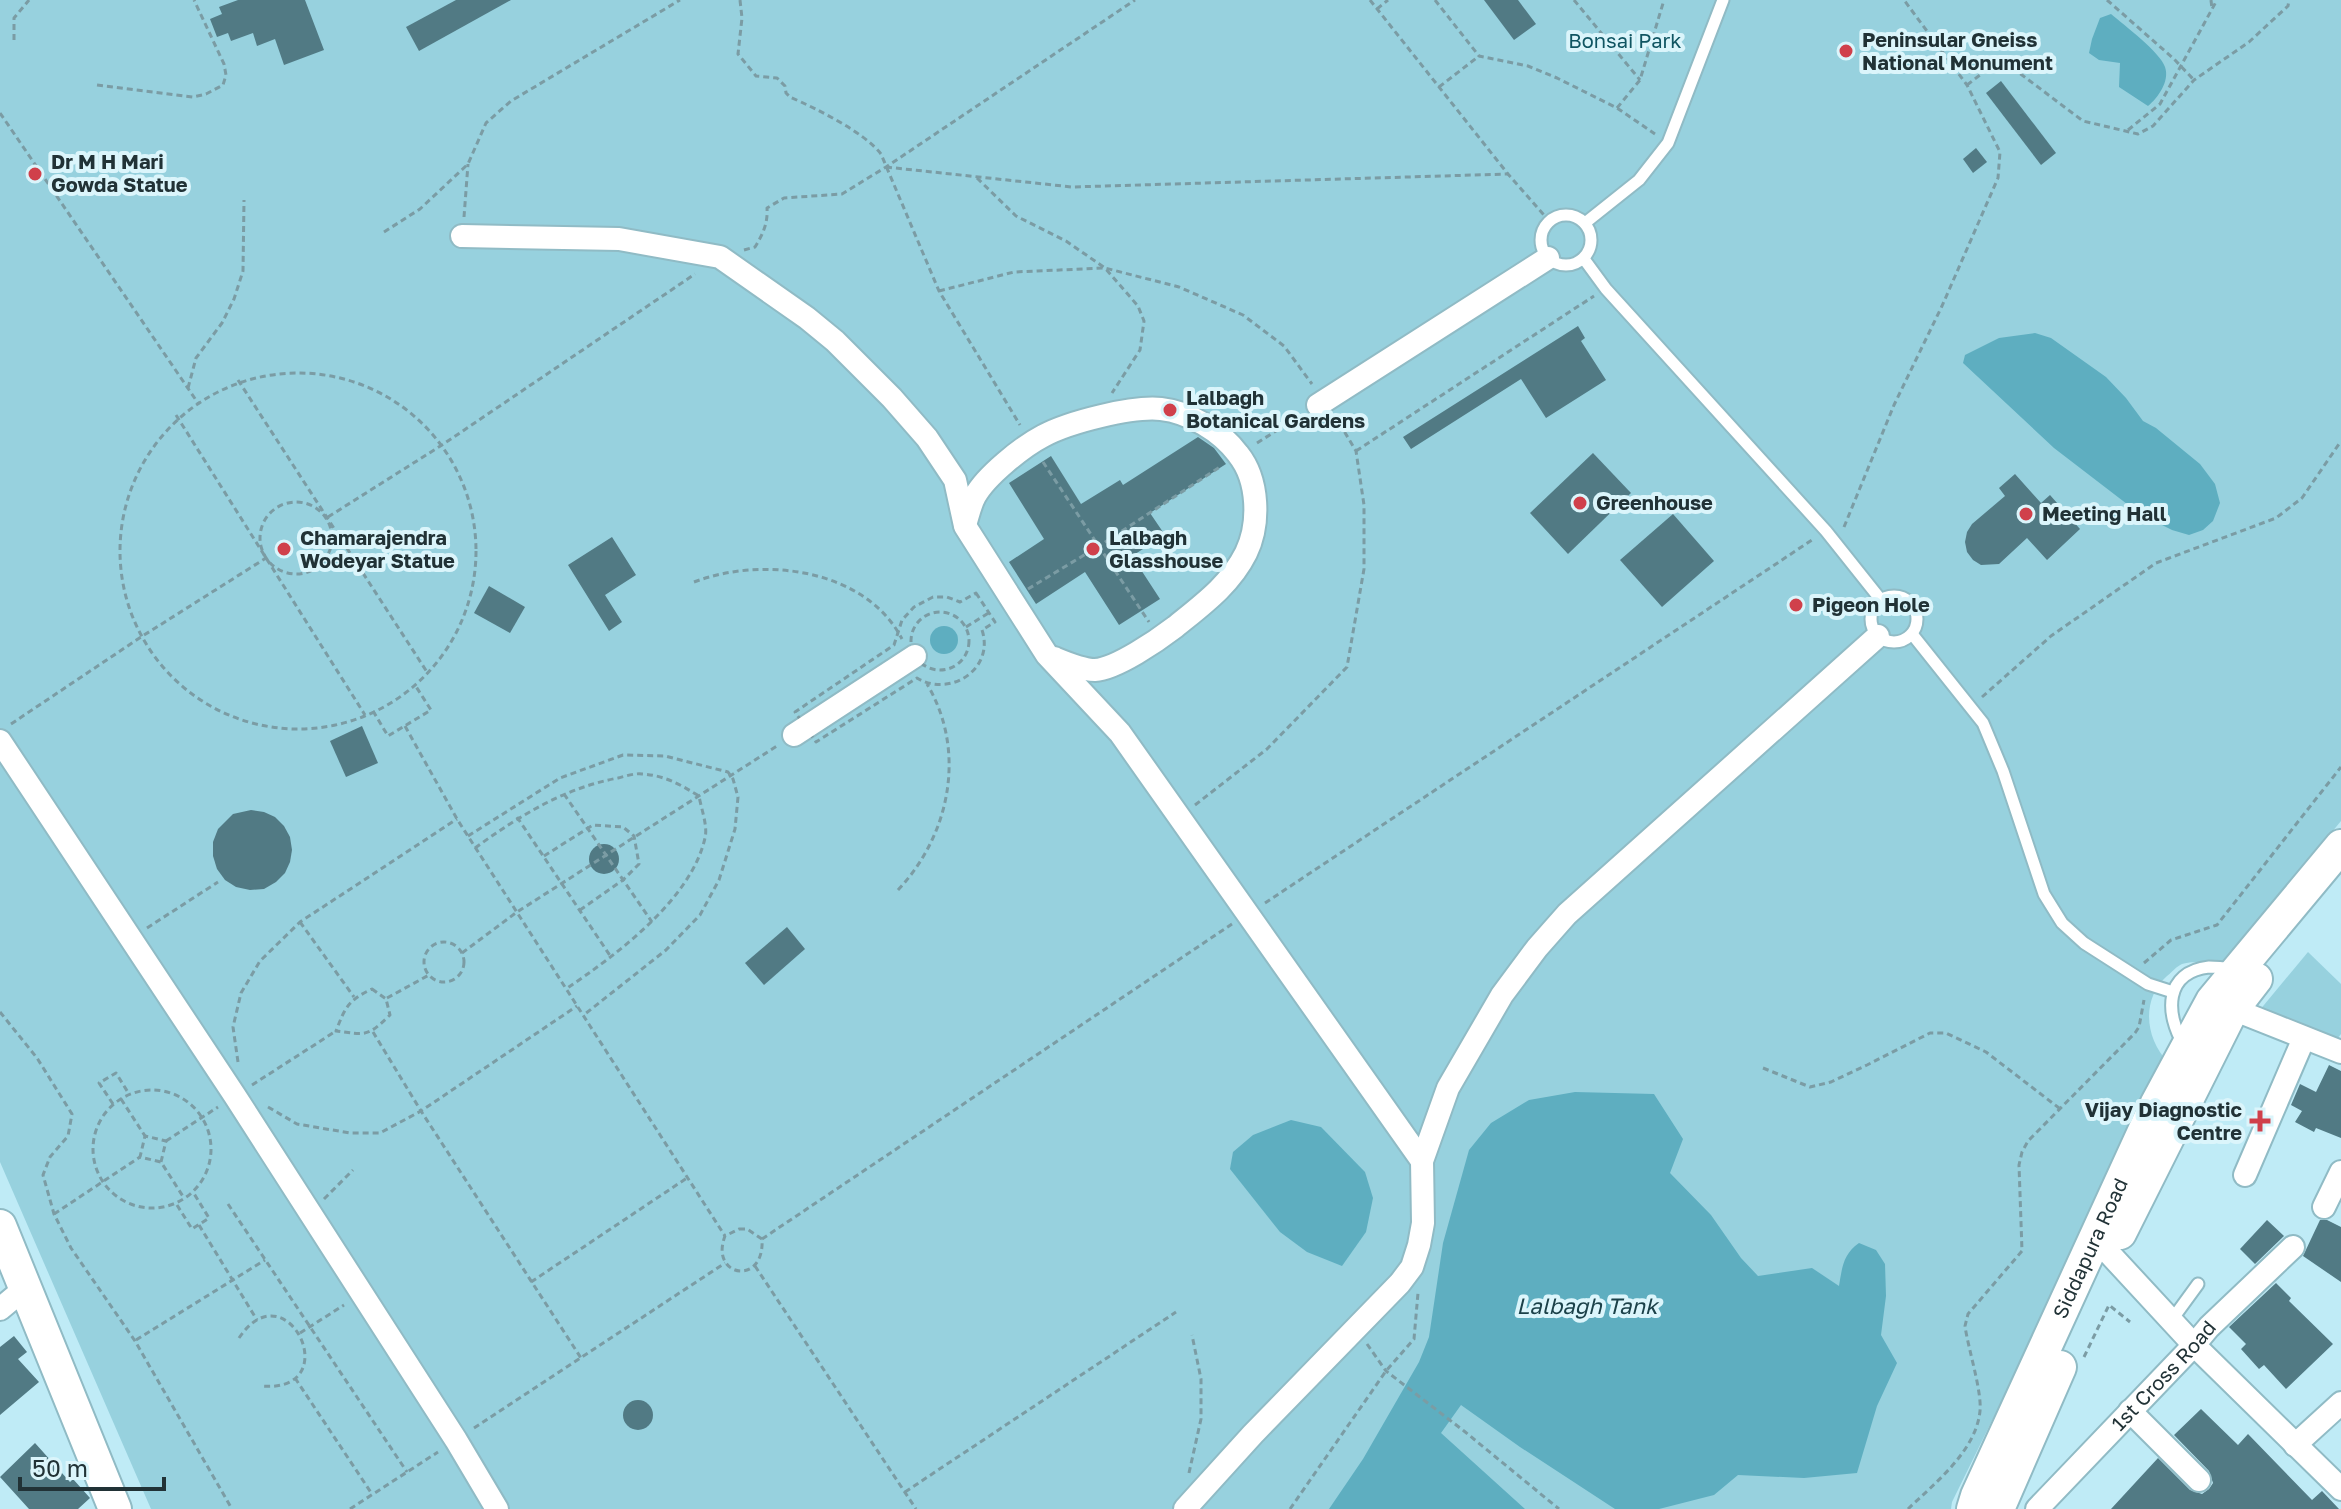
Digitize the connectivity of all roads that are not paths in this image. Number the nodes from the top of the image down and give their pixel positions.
1 (1723, 0) edge
2 (1585, 223) junction
3 (462, 236) road end
4 (1548, 258) junction
5 (1584, 259) junction
6 (1318, 405) road end
7 (965, 526) junction
8 (1881, 600) junction
9 (1912, 634) junction
10 (1878, 636) junction
11 (1047, 655) junction
12 (913, 657) road end
13 (794, 735) road end
14 (0, 741) edge
15 (2341, 846) edge
16 (2341, 879) edge
17 (2237, 969) junction
18 (2173, 992) junction
19 (2222, 1005) junction
20 (2304, 1038) junction
21 (2186, 1049) junction
22 (2341, 1052) edge
23 (1422, 1161) junction
24 (2341, 1172) edge
25 (2245, 1175) dead end
26 (2324, 1207) dead end
27 (0, 1226) edge
28 (2102, 1246) junction
29 (2293, 1247) dead end
30 (2198, 1284) dead end
31 (12, 1299) edge
32 (2171, 1321) junction
33 (2194, 1345) junction
34 (2341, 1403) edge
35 (2130, 1411) junction
36 (2295, 1445) junction
37 (2199, 1480) dead end
38 (2341, 1489) edge
39 (115, 1509) edge
40 (497, 1509) edge
41 (1185, 1509) edge
42 (1973, 1509) edge
43 (1998, 1509) edge
44 (2037, 1509) edge

1 - 2 lane
2 - 4 lane
2 - 5 lane
3 - 7 street
4 - 5 lane
4 - 6 street
5 - 8 lane
7 - 11 street
7 - 11 street
8 - 9 lane
8 - 10 lane
9 - 10 lane
9 - 18 lane
10 - 23 street
11 - 23 street
12 - 13 street
14 - 40 street
15 - 17 main road, Siddapura Road
16 - 19 main road, Siddapura Road
17 - 18 lane
17 - 19 main road, Siddapura Road
18 - 21 lane
19 - 20 street
19 - 21 main road, Siddapura Road
19 - 28 main road, Siddapura Road
20 - 22 street
20 - 25 street
21 - 28 main road, Siddapura Road
23 - 41 street
24 - 26 street
27 - 31 main road
28 - 32 street
28 - 42 main road, Siddapura Road
28 - 43 main road, Siddapura Road
29 - 33 street, 1st Cross Road
30 - 32 lane
31 - 39 main road
32 - 33 street
33 - 35 street, 1st Cross Road
33 - 36 street
34 - 36 street
35 - 37 street
35 - 44 street, 1st Cross Road
36 - 38 street

